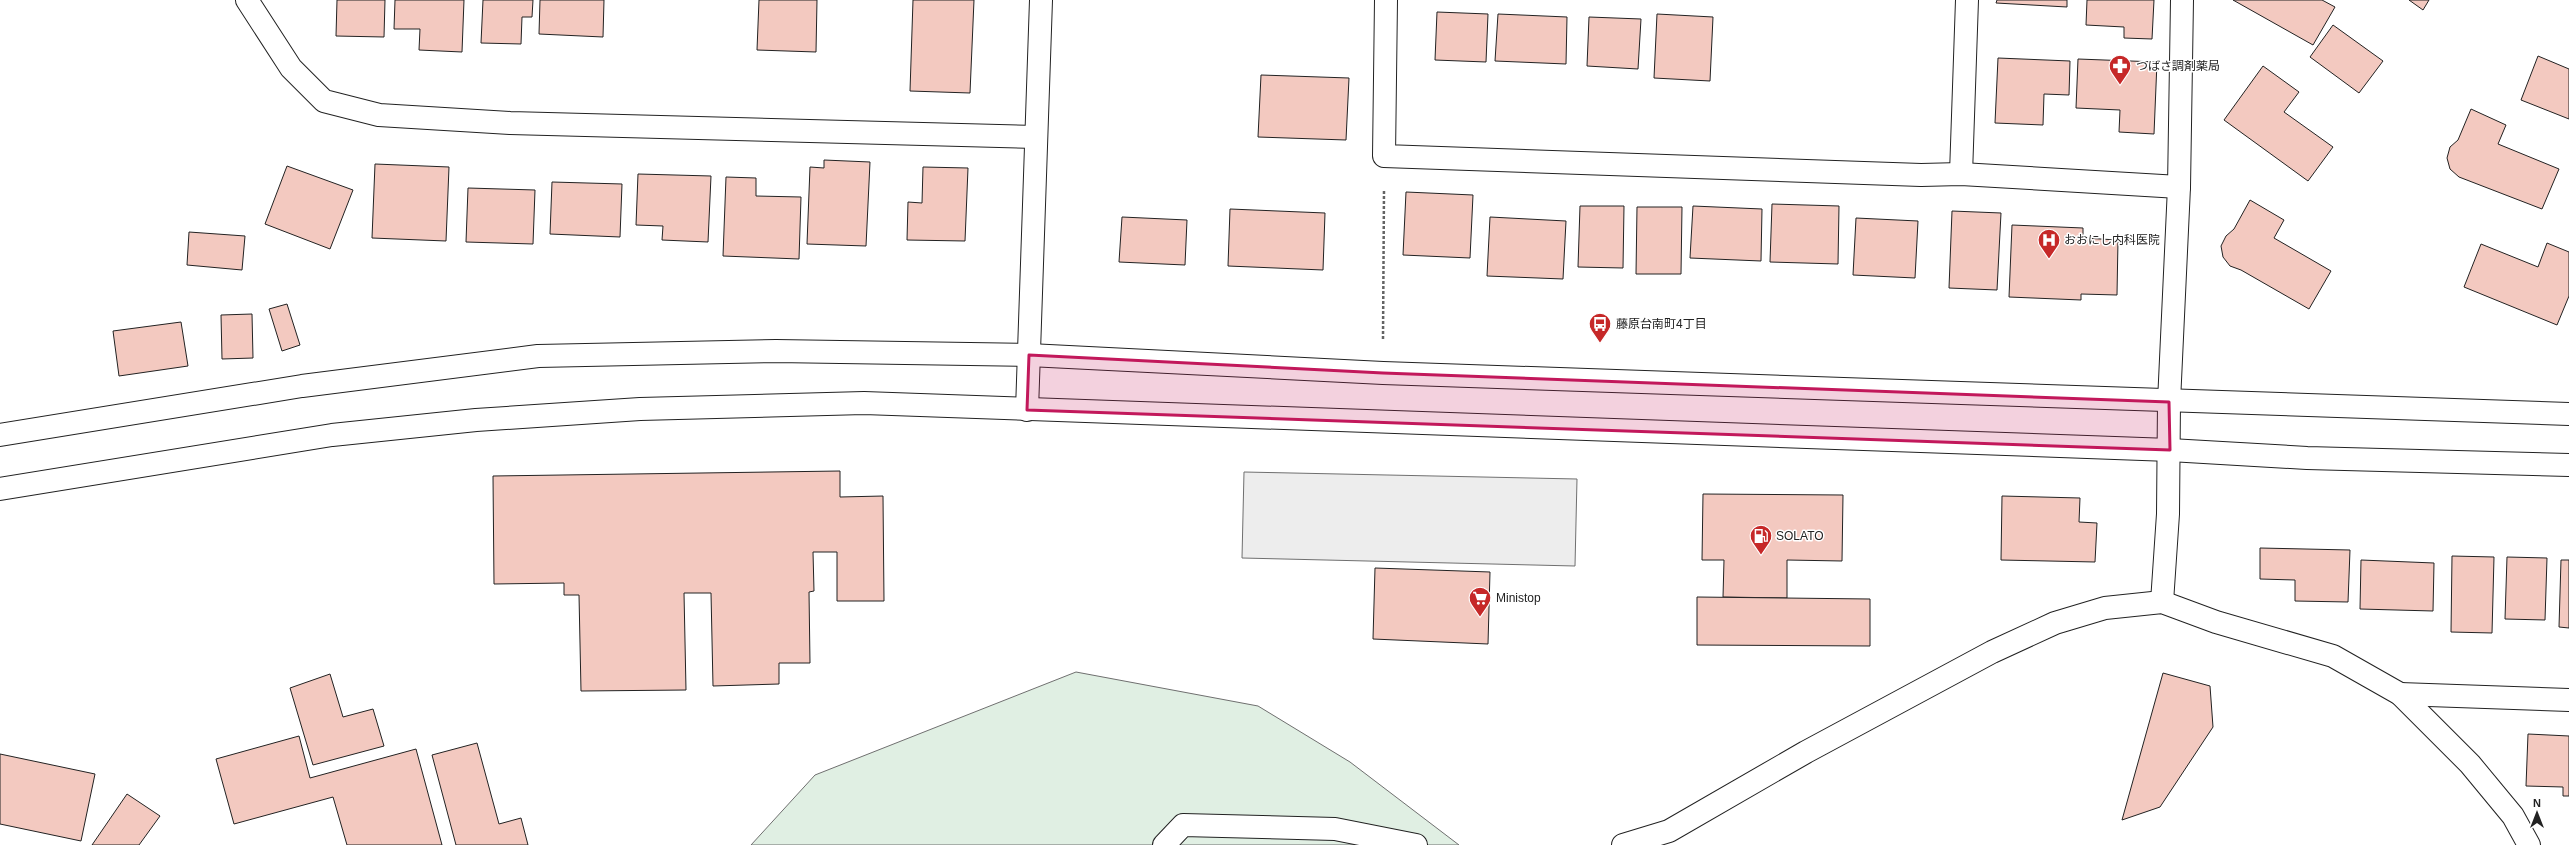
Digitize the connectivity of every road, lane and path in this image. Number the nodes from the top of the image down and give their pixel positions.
1 (247, 0) edge
2 (1041, 0) edge
3 (1386, 0) edge
4 (1967, 0) edge
5 (2182, 0) edge
6 (1036, 138) junction
7 (1384, 156) junction
8 (1961, 174) junction
9 (2179, 187) junction
10 (1029, 355) junction
11 (1383, 374) junction
12 (2169, 402) junction
13 (1027, 410) junction
14 (2569, 414) edge
15 (0, 435) edge
16 (2170, 450) junction
17 (2569, 465) edge
18 (0, 489) edge
19 (2162, 602) junction
20 (2400, 694) junction
21 (2569, 700) edge
22 (1669, 838) edge
23 (1164, 845) edge
24 (1416, 845) edge
25 (1624, 845) edge
26 (2529, 845) edge

1 - 6 street
2 - 6 street
3 - 7 street
4 - 8 street
5 - 9 street
6 - 10 street
7 - 8 street
7 - 11 path
8 - 9 street
9 - 12 street
10 - 11 street
10 - 13 street
10 - 15 street
11 - 12 street
12 - 14 street
12 - 16 street
13 - 16 street
13 - 18 street
16 - 17 street
16 - 19 street
19 - 20 street
19 - 22 street
20 - 21 street
20 - 26 street
22 - 25 street
23 - 24 street

